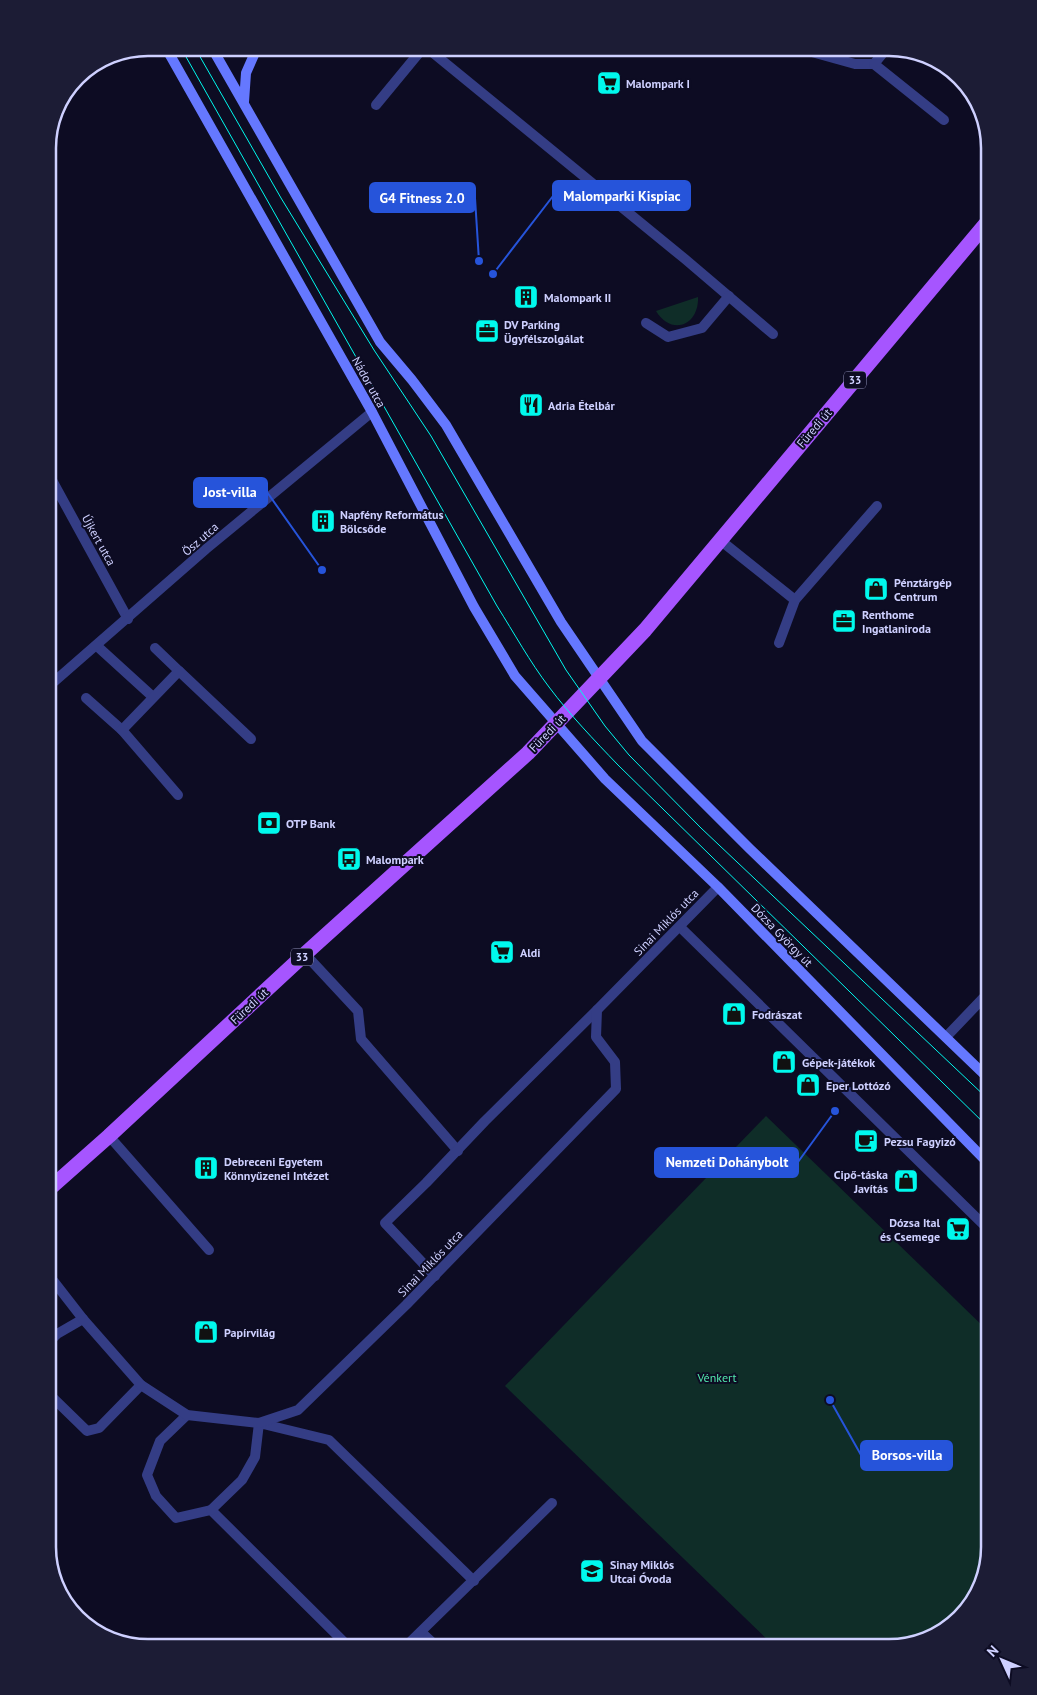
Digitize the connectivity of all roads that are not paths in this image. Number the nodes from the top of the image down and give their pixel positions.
1 (171, 56) edge
2 (217, 56) edge
3 (253, 56) edge
4 (418, 56) edge
5 (435, 56) edge
6 (826, 56) edge
7 (880, 56) edge
8 (874, 64) junction
9 (244, 102) junction
10 (376, 105) dead end
11 (944, 120) dead end
12 (981, 231) edge
13 (729, 296) junction
14 (646, 323) dead end
15 (773, 334) dead end
16 (372, 412) junction
17 (56, 488) edge
18 (877, 506) dead end
19 (720, 540) junction
20 (795, 600) junction
21 (128, 619) junction
22 (779, 643) dead end
23 (97, 646) junction
24 (156, 648) dead end
25 (179, 671) junction
26 (599, 678) junction
27 (56, 681) edge
28 (153, 697) junction
29 (86, 698) dead end
30 (556, 723) junction
31 (122, 730) junction
32 (251, 739) dead end
33 (178, 794) dead end
34 (718, 887) junction
35 (680, 927) junction
36 (305, 954) junction
37 (981, 1001) edge
38 (597, 1010) junction
39 (946, 1037) junction
40 (981, 1070) edge
41 (109, 1136) junction
42 (458, 1150) junction
43 (981, 1155) edge
44 (56, 1183) edge
45 (981, 1221) edge
46 (209, 1250) dead end
47 (435, 1276) junction
48 (56, 1284) edge
49 (83, 1319) junction
50 (56, 1335) edge
51 (141, 1385) junction
52 (56, 1401) edge
53 (187, 1415) junction
54 (259, 1423) junction
55 (552, 1503) dead end
56 (211, 1510) junction
57 (474, 1581) junction
58 (421, 1632) junction
59 (341, 1639) edge
60 (414, 1639) edge
61 (428, 1639) edge

1 - 16 street, Nádor utca
2 - 9 street
3 - 9 street
4 - 10 street
5 - 13 street
6 - 8 street
7 - 8 street
8 - 11 street
9 - 26 street
12 - 19 main road, Füredi út / 33
13 - 14 street
13 - 15 street
16 - 21 street, Ösz utca
16 - 30 street, Nádor utca
17 - 21 street, Újkert utca
18 - 20 street
19 - 20 street
19 - 26 main road, Füredi út / 33
20 - 22 street
21 - 23 street, Ösz utca
23 - 27 street, Ösz utca
23 - 28 street
24 - 25 street
25 - 28 street
25 - 32 street
26 - 30 main road, Füredi út / 33
26 - 39 street
28 - 31 street
29 - 31 street
30 - 34 street, Dózsa György út
30 - 36 main road, Füredi út / 33
31 - 33 street
34 - 35 street, Sinai Miklós utca
34 - 43 street, Dózsa György út
35 - 38 street, Sinai Miklós utca
35 - 45 street
36 - 41 main road, Füredi út / 33
36 - 42 street
37 - 39 street
38 - 42 street
38 - 47 street, Sinai Miklós utca
39 - 40 street
41 - 44 main road, Füredi út / 33
41 - 46 street
42 - 47 street
47 - 54 street, Sinai Miklós utca
48 - 49 street, Sinai Miklós utca
49 - 50 street
49 - 51 street, Sinai Miklós utca
51 - 52 street
51 - 53 street, Sinai Miklós utca
53 - 54 street, Sinai Miklós utca
53 - 56 street
54 - 56 street
54 - 57 street
55 - 57 street
56 - 59 street
57 - 58 street
58 - 60 street
58 - 61 street

